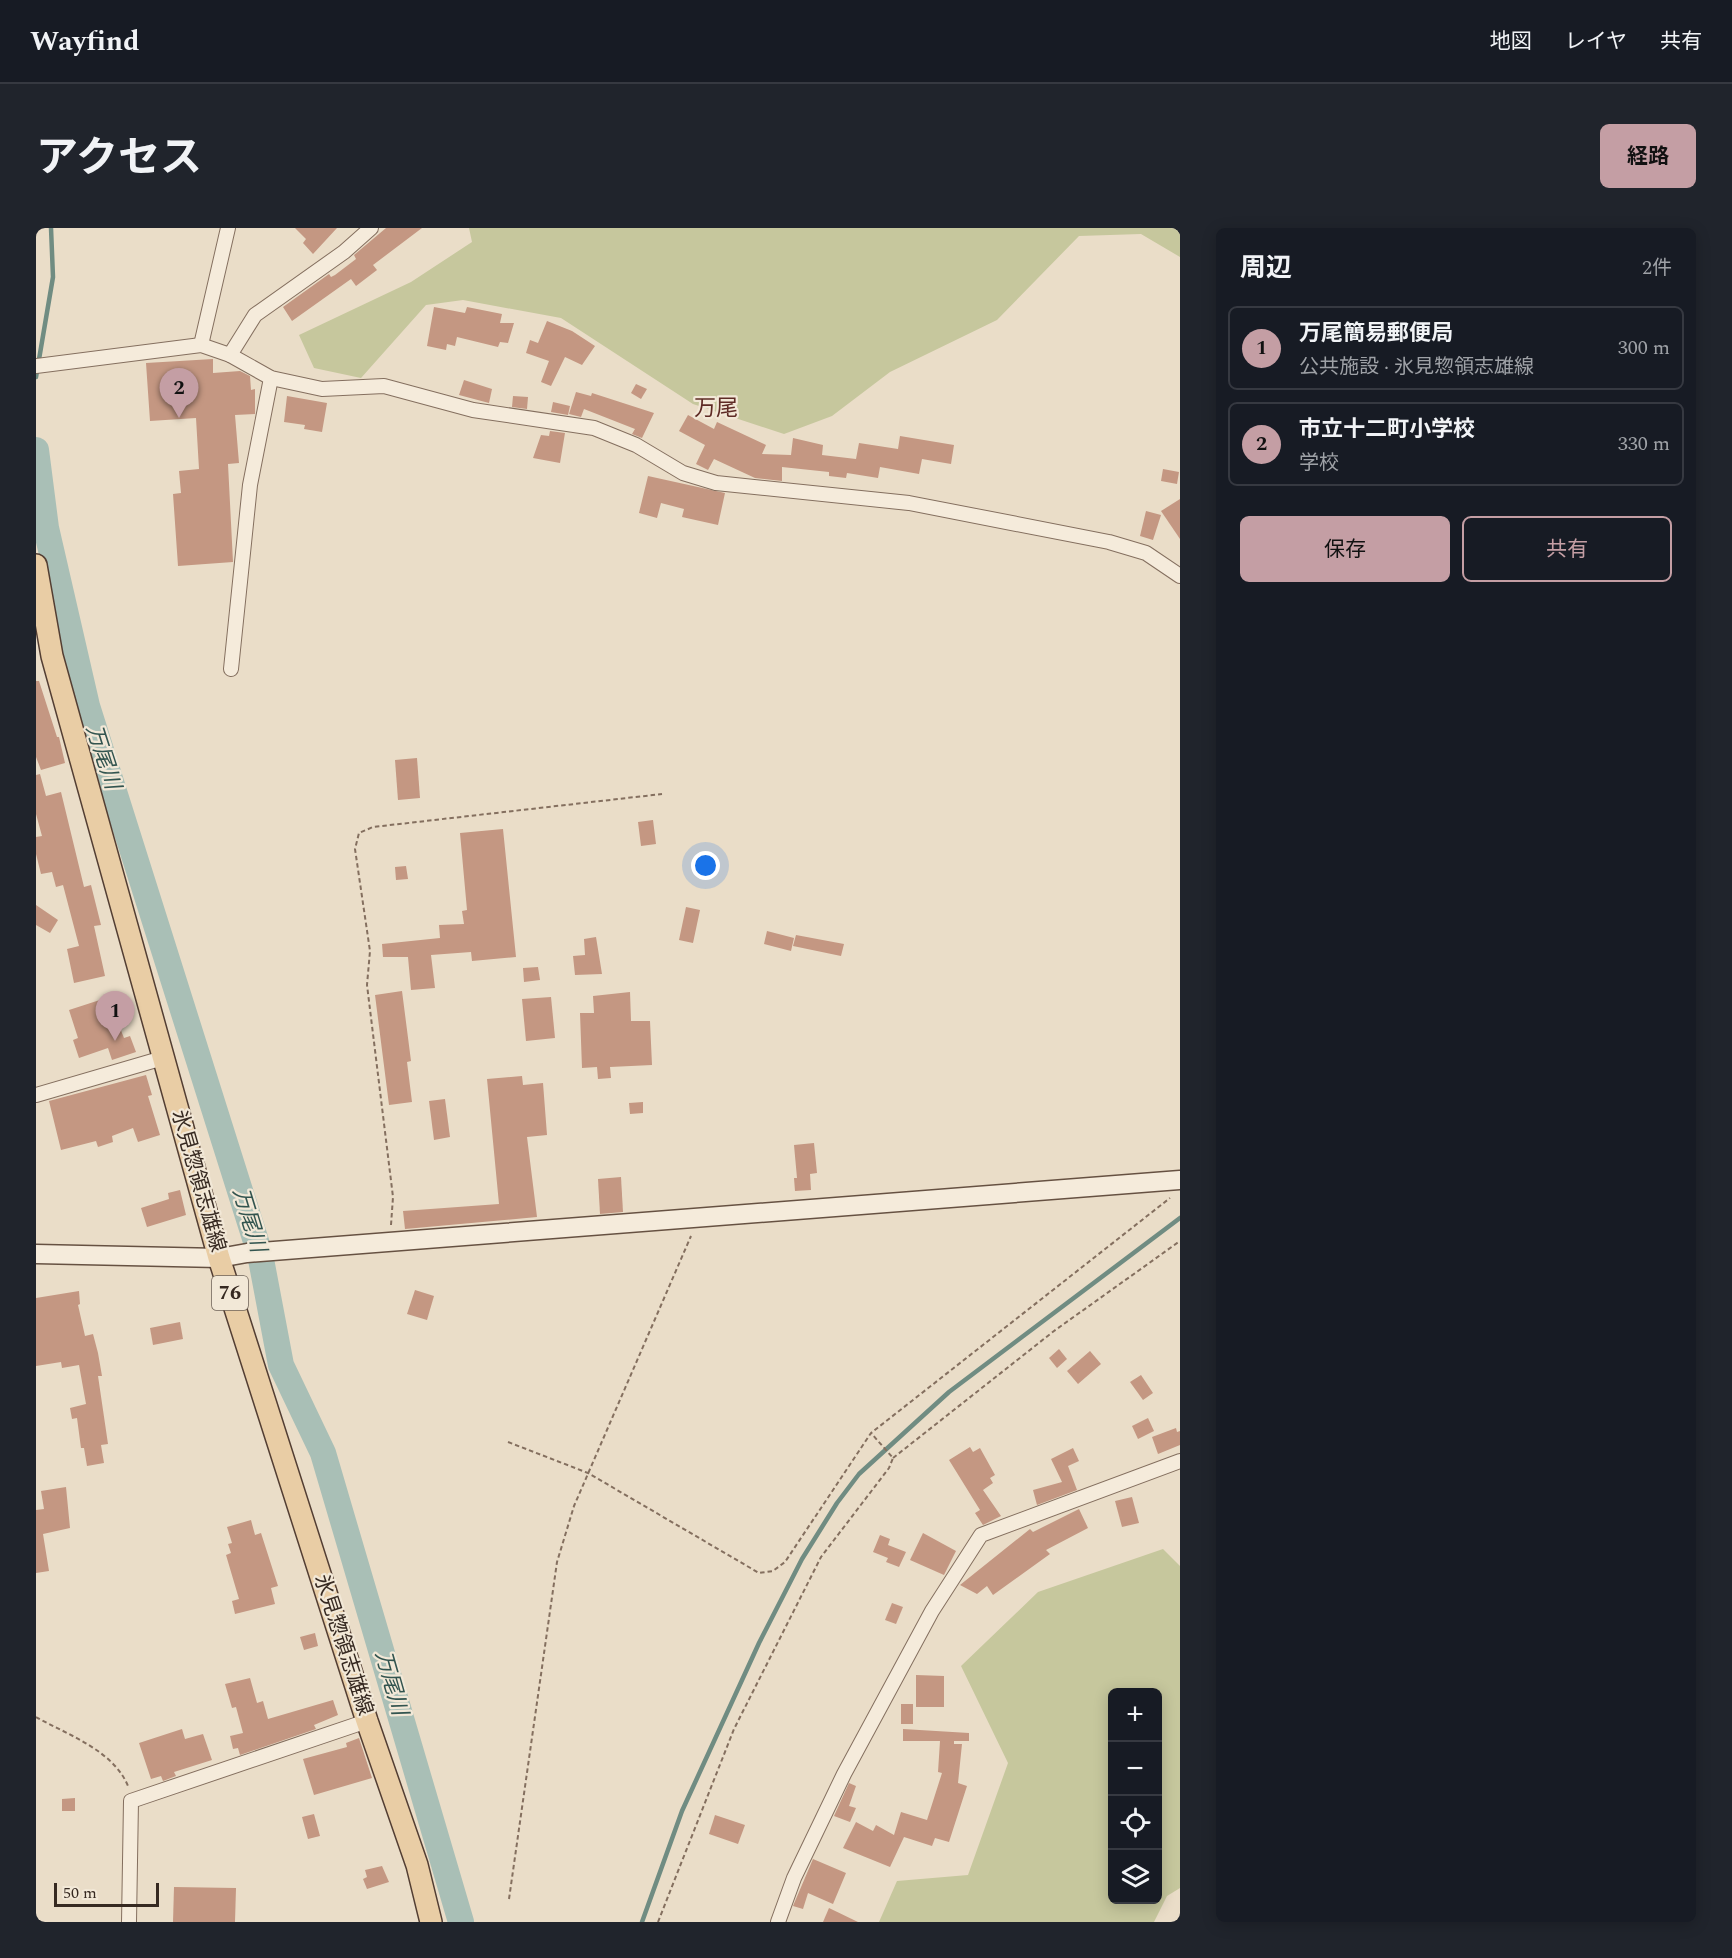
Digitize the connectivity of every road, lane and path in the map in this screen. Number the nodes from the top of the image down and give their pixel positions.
1 (228, 228) edge
2 (371, 228) edge
3 (201, 345) junction
4 (230, 355) junction
5 (36, 366) edge
6 (271, 378) junction
7 (36, 565) edge
8 (1180, 576) edge
9 (44, 657) edge
10 (231, 669) dead end
11 (662, 794) dead end
12 (164, 1058) junction
13 (36, 1095) edge
14 (1176, 1188) edge
15 (698, 1219) junction
16 (1180, 1241) edge
17 (390, 1244) junction
18 (36, 1254) edge
19 (219, 1258) junction
20 (871, 1433) junction
21 (508, 1442) dead end
22 (893, 1458) junction
23 (1180, 1461) edge
24 (588, 1473) junction
25 (36, 1717) edge
26 (367, 1721) junction
27 (131, 1801) junction
28 (509, 1899) dead end
29 (129, 1922) edge
30 (431, 1922) edge
31 (658, 1922) edge
32 (778, 1922) edge

1 - 3 street
2 - 4 street
3 - 4 street
3 - 5 street
4 - 6 street
6 - 8 street
6 - 10 street
7 - 9 main road, 氷見惣領志雄線
9 - 12 main road, 氷見惣領志雄線 / 76
11 - 17 path
12 - 13 street
12 - 19 main road, 氷見惣領志雄線 / 76
14 - 15 street
14 - 20 path
15 - 17 street
15 - 24 path
16 - 22 path
17 - 19 street
18 - 19 street
19 - 26 main road, 氷見惣領志雄線 / 76
20 - 22 path
20 - 24 path
21 - 24 path
22 - 31 path
23 - 32 street
24 - 28 path
25 - 27 path
26 - 27 street
26 - 30 main road, 氷見惣領志雄線 / 76
27 - 29 street

